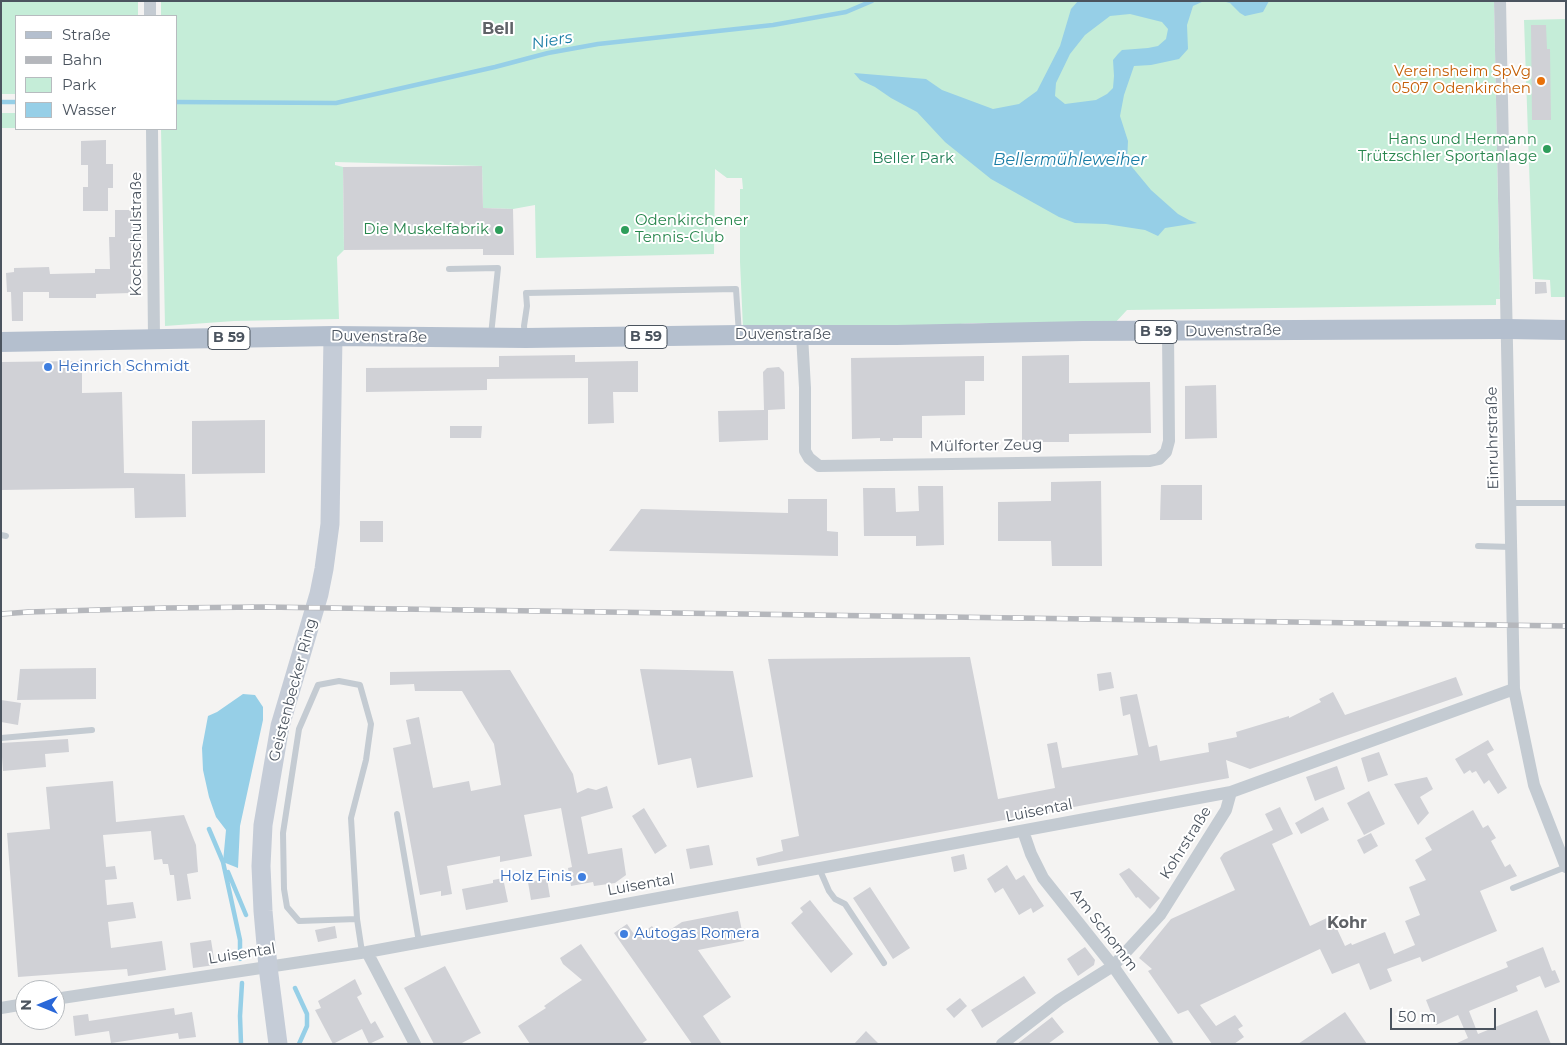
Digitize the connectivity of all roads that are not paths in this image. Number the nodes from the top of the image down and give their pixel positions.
1 (150, 1) edge
2 (1500, 1) edge
3 (150, 15) edge
4 (152, 130) edge
5 (449, 269) dead end
6 (1507, 328) junction
7 (1566, 330) edge
8 (1168, 332) junction
9 (739, 335) junction
10 (802, 335) junction
11 (333, 336) junction
12 (491, 338) junction
13 (526, 338) junction
14 (154, 340) junction
15 (1, 342) edge
16 (1510, 503) junction
17 (1566, 503) edge
18 (1478, 546) dead end
19 (1511, 547) junction
20 (1514, 689) junction
21 (92, 730) dead end
22 (1, 738) edge
23 (1231, 792) junction
24 (397, 814) dead end
25 (1024, 831) junction
26 (1566, 867) edge
27 (819, 868) junction
28 (1513, 888) dead end
29 (357, 918) junction
30 (419, 942) junction
31 (364, 952) junction
32 (884, 963) dead end
33 (1113, 966) junction
34 (268, 967) junction
35 (65, 997) edge
36 (15, 1006) edge
37 (1, 1008) edge
38 (278, 1044) edge
39 (415, 1044) edge
40 (1002, 1044) edge
41 (1167, 1044) edge

1 - 3 street
2 - 6 street, Einruhrstraße
4 - 14 street, Kochschulstraße
5 - 12 lane
6 - 7 main road, Duvenstraße / B 59
6 - 8 main road, Duvenstraße / B 59
6 - 16 street, Einruhrstraße
8 - 10 main road, Duvenstraße / B 59
8 - 10 street, Mülforter Zeug
9 - 10 main road, Duvenstraße / B 59
9 - 13 main road, Duvenstraße / B 59
9 - 13 lane
11 - 12 main road, Duvenstraße / B 59
11 - 14 main road, Duvenstraße / B 59
11 - 34 main road, Geistenbecker Ring
12 - 13 main road, Duvenstraße / B 59
14 - 15 main road, Duvenstraße / B 59
16 - 17 lane
16 - 19 street, Einruhrstraße
18 - 19 lane
19 - 20 street, Einruhrstraße
20 - 23 street
20 - 26 street, Einruhrstraße
21 - 22 lane
23 - 25 street, Luisental
23 - 33 street, Kohrstraße
24 - 30 lane
25 - 27 street, Luisental
25 - 33 street, Am Schomm
26 - 28 lane
27 - 30 street, Luisental
27 - 32 lane
29 - 29 lane
29 - 31 lane
30 - 31 street, Luisental
31 - 34 street, Luisental
31 - 39 street
33 - 40 street, Kohrstraße
33 - 41 street, Am Schomm
34 - 35 street, Luisental
34 - 38 main road, Geistenbecker Ring
36 - 37 street

